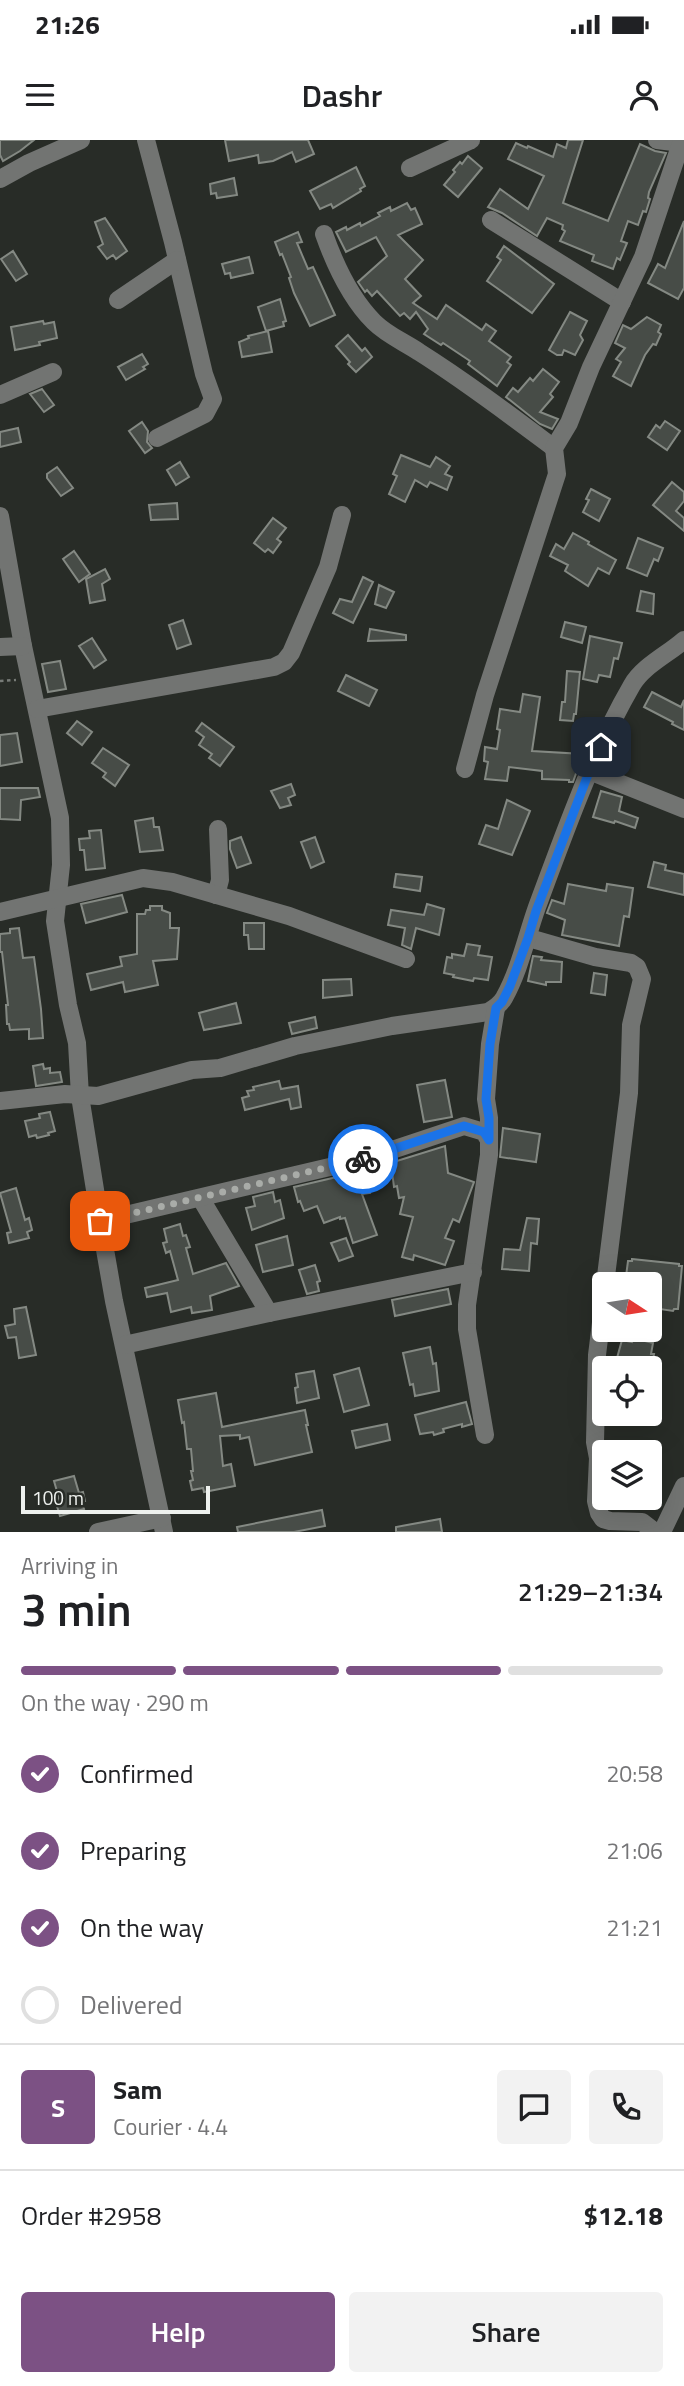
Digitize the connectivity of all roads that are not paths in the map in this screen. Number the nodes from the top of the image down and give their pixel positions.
1 (81, 140) edge
2 (146, 140) edge
3 (471, 140) edge
4 (657, 140) edge
5 (682, 141) edge
6 (410, 168) dead end
7 (0, 179) edge
8 (491, 220) dead end
9 (324, 234) dead end
10 (177, 260) junction
11 (118, 300) dead end
12 (622, 302) junction
13 (53, 372) dead end
14 (0, 396) edge
15 (157, 438) dead end
16 (554, 448) junction
17 (342, 515) dead end
18 (0, 516) edge
19 (684, 640) edge
20 (23, 646) junction
21 (0, 647) edge
22 (37, 709) junction
23 (465, 769) dead end
24 (589, 772) junction
25 (684, 809) edge
26 (218, 830) dead end
27 (216, 895) junction
28 (56, 899) junction
29 (0, 912) edge
30 (528, 938) junction
31 (406, 959) dead end
32 (496, 1008) junction
33 (80, 1096) junction
34 (0, 1101) edge
35 (489, 1140) junction
36 (201, 1199) junction
37 (100, 1221) junction
38 (473, 1272) junction
39 (607, 1272) edge
40 (269, 1313) junction
41 (599, 1342) edge
42 (124, 1345) junction
43 (485, 1435) dead end
44 (684, 1486) edge
45 (163, 1525) edge
46 (98, 1532) edge
47 (656, 1532) edge
48 (662, 1532) edge

1 - 7 street
2 - 10 street
3 - 6 street
4 - 5 street
5 - 12 street
8 - 12 street
9 - 16 street
10 - 11 street
10 - 15 street
12 - 16 street
13 - 14 street
16 - 23 street
17 - 22 street
18 - 20 street
19 - 24 street
20 - 21 street
20 - 22 street
22 - 28 street
24 - 25 street
24 - 30 street
26 - 27 street
27 - 28 street
27 - 31 street
28 - 29 street
28 - 33 street
30 - 32 street
30 - 39 street
32 - 33 street
32 - 35 street
33 - 34 street
33 - 37 street
35 - 36 street
35 - 38 street
36 - 37 street
36 - 40 street
37 - 42 street
38 - 40 street
38 - 43 street
40 - 42 street
41 - 47 street
42 - 45 street
44 - 48 street
45 - 46 street

